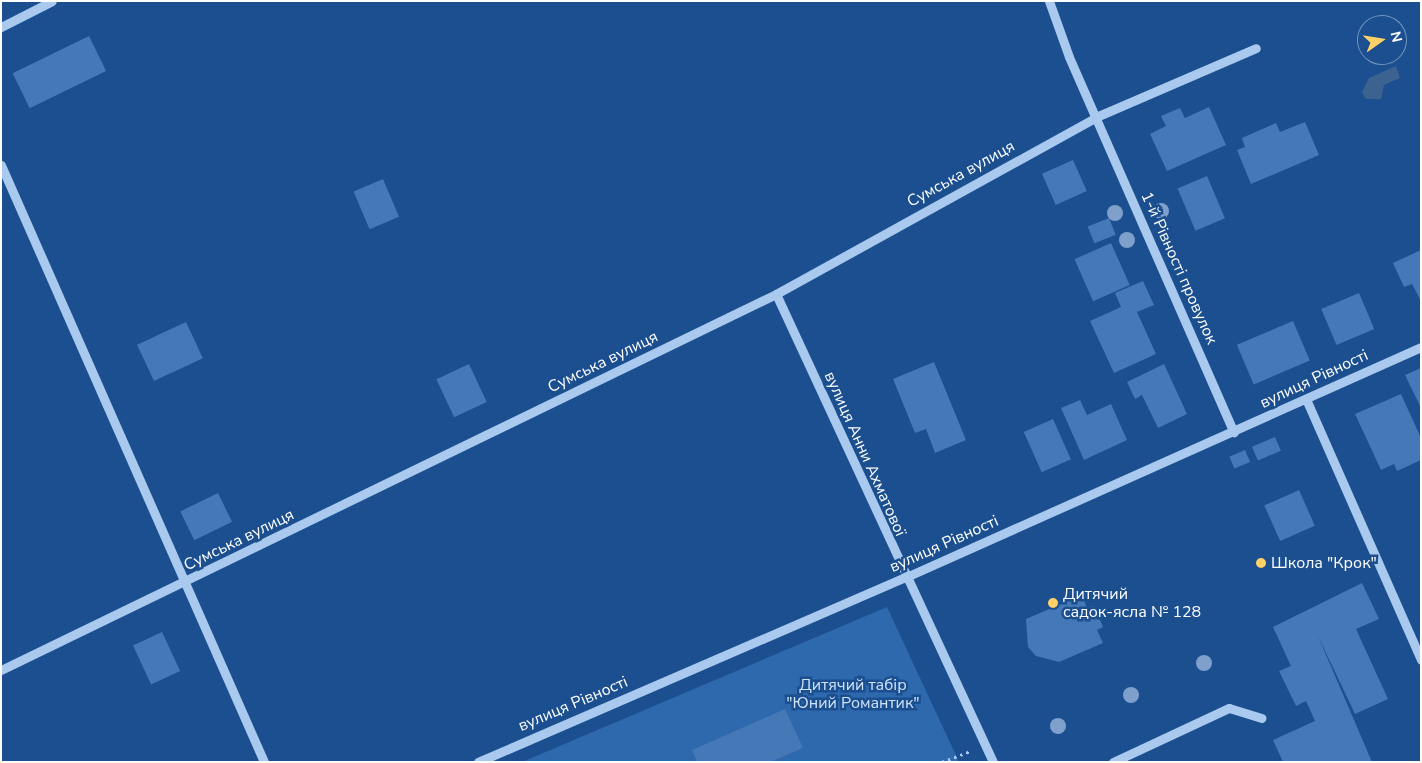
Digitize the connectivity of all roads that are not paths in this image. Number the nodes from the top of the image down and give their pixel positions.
1 (52, 1) edge
2 (1049, 1) edge
3 (1, 27) edge
4 (1256, 48) dead end
5 (1096, 116) junction
6 (1, 165) edge
7 (776, 294) junction
8 (1421, 347) edge
9 (1306, 399) junction
10 (1234, 432) junction
11 (904, 578) junction
12 (186, 582) junction
13 (1421, 660) edge
14 (1, 670) edge
15 (1262, 718) dead end
16 (264, 762) edge
17 (478, 762) edge
18 (993, 762) edge
19 (1113, 762) edge

1 - 3 street
2 - 5 street
4 - 5 street, Сумська вулиця
5 - 7 street, Сумська вулиця
5 - 10 street, 1-й Рівності провулок
6 - 12 street
7 - 11 street, вулиця Анни Ахматової
7 - 12 street, Сумська вулиця
8 - 9 street, вулиця Рівності
9 - 10 street, вулиця Рівності
9 - 13 street
10 - 11 street, вулиця Рівності
11 - 17 street, вулиця Рівності
11 - 18 street, вулиця Анни Ахматової
12 - 14 street, Сумська вулиця
12 - 16 street
15 - 19 street

